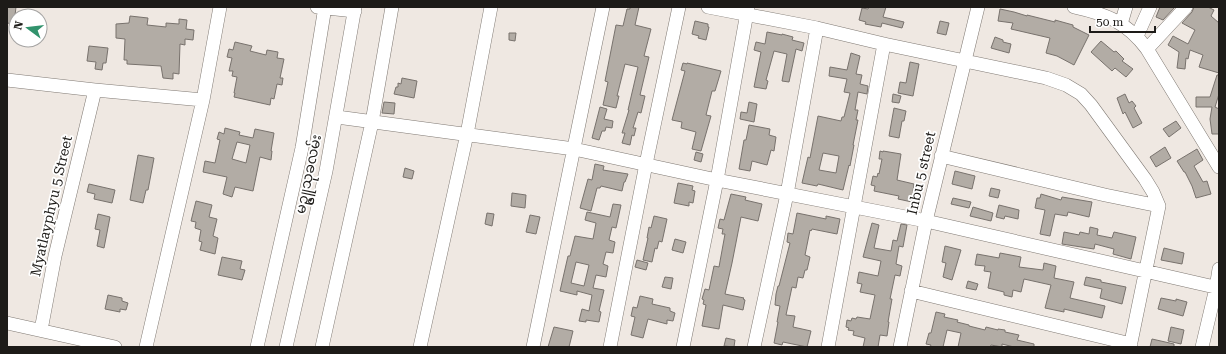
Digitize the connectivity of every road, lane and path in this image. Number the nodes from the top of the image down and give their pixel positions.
1 (220, 7) edge
2 (322, 7) edge
3 (392, 7) edge
4 (491, 7) edge
5 (603, 7) edge
6 (679, 7) edge
7 (708, 7) edge
8 (978, 7) edge
9 (1074, 7) edge
10 (1126, 7) edge
11 (1150, 7) edge
12 (1186, 7) edge
13 (355, 9) edge
14 (747, 11) edge
15 (1121, 24) junction
16 (817, 28) junction
17 (1138, 36) junction
18 (884, 44) junction
19 (1148, 49) junction
20 (964, 61) junction
21 (7, 80) edge
22 (95, 90) junction
23 (203, 100) junction
24 (337, 117) junction
25 (372, 122) junction
26 (466, 134) junction
27 (574, 149) junction
28 (941, 156) junction
29 (646, 164) junction
30 (1219, 167) edge
31 (717, 180) junction
32 (787, 194) junction
33 (1159, 206) junction
34 (855, 207) junction
35 (926, 221) junction
36 (1219, 269) edge
37 (1146, 272) junction
38 (1218, 288) edge
39 (911, 291) junction
40 (7, 323) edge
41 (41, 330) junction
42 (1130, 346) edge
43 (115, 347) edge
44 (146, 347) edge
45 (257, 347) edge
46 (286, 347) edge
47 (322, 347) edge
48 (420, 347) edge
49 (533, 347) edge
50 (610, 347) edge
51 (683, 347) edge
52 (754, 347) edge
53 (828, 347) edge
54 (900, 347) edge
55 (1202, 347) edge

1 - 23 street
2 - 13 street
2 - 45 street
3 - 25 street
4 - 26 street
5 - 27 street
6 - 29 street
7 - 14 street
8 - 20 street, Inbu 5 street
9 - 15 street
10 - 15 street
11 - 17 street
12 - 19 street
13 - 24 street, မဥ္ဇူသုခလမ်း
14 - 16 street
14 - 31 street
15 - 17 street
16 - 18 street
16 - 32 street
17 - 19 street
18 - 20 street
18 - 34 street
19 - 30 street
20 - 28 street, Inbu 5 street
20 - 33 street
21 - 22 street
22 - 23 street
22 - 41 street, Myatlayphyu 5 Street
23 - 44 street
24 - 25 street
24 - 46 street, မဥ္ဇူသုခလမ်း
25 - 26 street
25 - 47 street
26 - 27 street
26 - 48 street
27 - 29 street
27 - 49 street
28 - 33 street
28 - 35 street, Inbu 5 street
29 - 31 street
29 - 50 street
31 - 32 street
31 - 51 street
32 - 34 street
32 - 52 street
33 - 37 street
34 - 35 street
34 - 53 street
35 - 37 street
35 - 39 street, Inbu 5 street
36 - 38 street
37 - 38 street
37 - 42 street
38 - 55 street
39 - 42 street
39 - 54 street, Inbu 5 street
40 - 41 street
41 - 43 street

